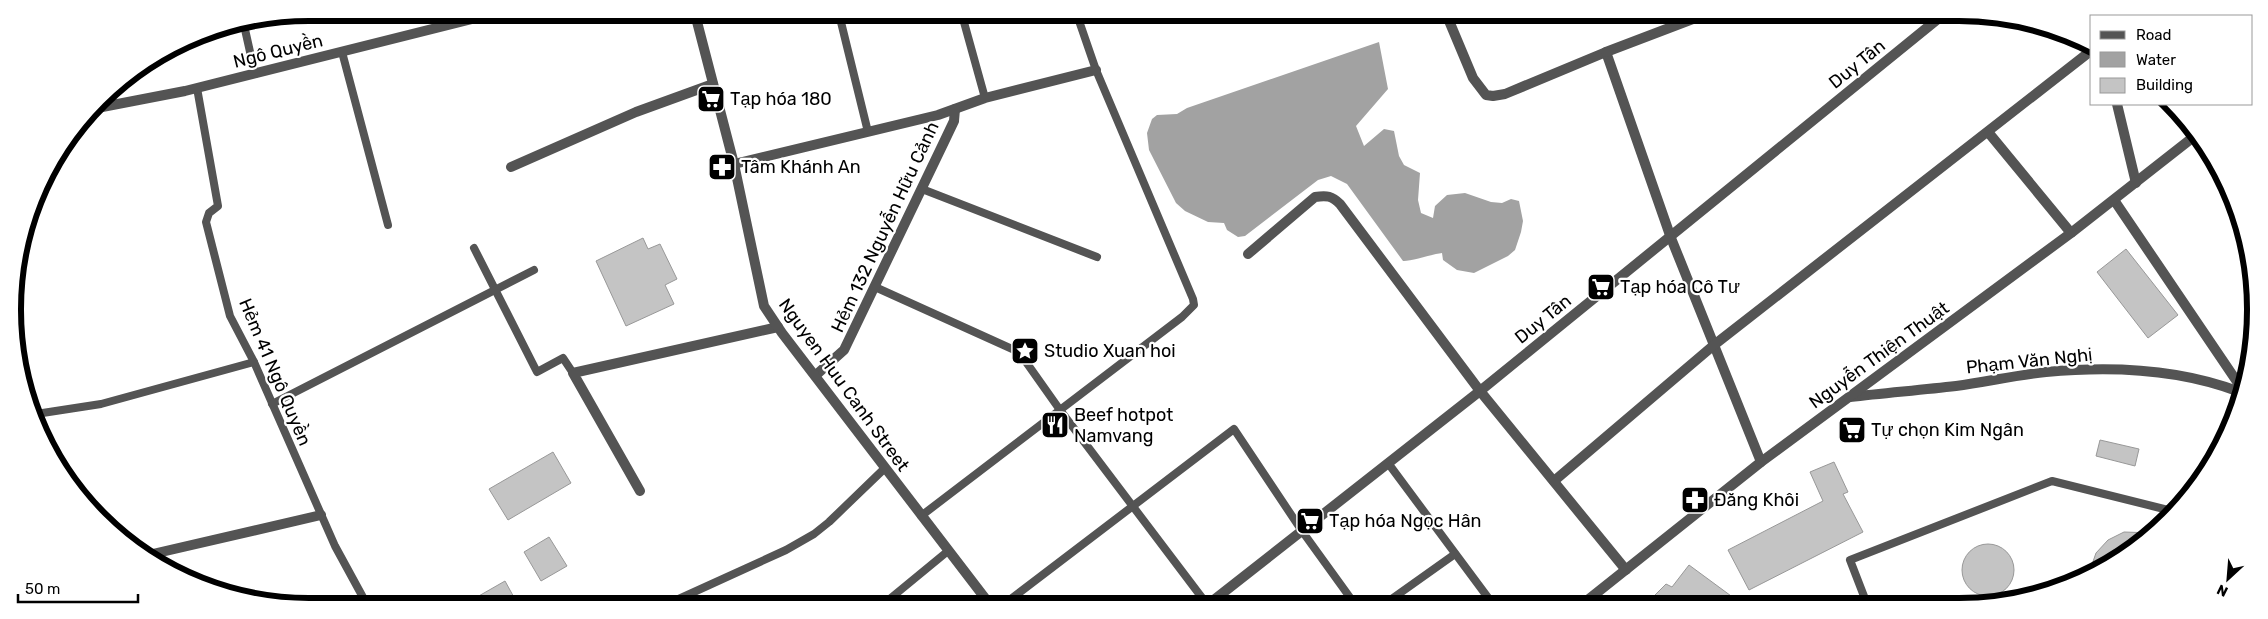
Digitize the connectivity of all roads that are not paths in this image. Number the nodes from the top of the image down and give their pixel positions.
1 (451, 21) edge
2 (464, 21) edge
3 (697, 21) edge
4 (841, 21) edge
5 (964, 21) edge
6 (1079, 21) edge
7 (1449, 21) edge
8 (1687, 21) edge
9 (1935, 21) edge
10 (452, 24) junction
11 (245, 29) edge
12 (342, 52) junction
13 (1606, 52) junction
14 (2089, 52) edge
15 (1096, 70) junction
16 (255, 74) junction
17 (713, 84) junction
18 (197, 88) junction
19 (985, 98) junction
20 (2117, 105) edge
21 (106, 106) edge
22 (955, 109) junction
23 (868, 132) junction
24 (1988, 132) junction
25 (2191, 139) edge
26 (734, 164) junction
27 (512, 167) dead end
28 (2136, 183) junction
29 (922, 189) junction
30 (2114, 200) junction
31 (388, 225) dead end
32 (2071, 233) junction
33 (1671, 238) junction
34 (474, 248) dead end
35 (1248, 254) dead end
36 (1097, 257) dead end
37 (534, 270) dead end
38 (875, 287) junction
39 (494, 290) junction
40 (778, 327) junction
41 (1714, 346) junction
42 (254, 362) junction
43 (573, 373) junction
44 (816, 375) junction
45 (2237, 385) edge
46 (2235, 389) edge
47 (1480, 391) junction
48 (1850, 397) junction
49 (272, 404) junction
50 (1060, 410) junction
51 (41, 413) edge
52 (1761, 462) junction
53 (1388, 463) junction
54 (885, 468) junction
55 (1554, 481) junction
56 (640, 491) dead end
57 (1133, 506) junction
58 (2166, 509) edge
59 (321, 515) junction
60 (921, 516) junction
61 (1302, 530) junction
62 (948, 551) junction
63 (156, 553) edge
64 (1455, 554) junction
65 (1626, 570) junction
66 (364, 598) edge
67 (681, 598) edge
68 (891, 598) edge
69 (985, 598) edge
70 (1012, 598) edge
71 (1202, 598) edge
72 (1216, 598) edge
73 (1350, 598) edge
74 (1393, 598) edge
75 (1488, 598) edge
76 (1590, 598) edge
77 (1865, 598) edge

1 - 10 lane
2 - 10 street, Ngô Quyền
3 - 17 street, Nguyen Huu Canh Street
4 - 23 lane
5 - 19 lane
6 - 15 lane
7 - 13 street
8 - 13 street
9 - 33 street, Duy Tân
10 - 12 street, Ngô Quyền
11 - 16 lane
12 - 16 street, Ngô Quyền
12 - 31 lane
13 - 33 street
14 - 24 street
15 - 19 street, Hẻm 132 Nguyễn Hữu Cảnh
15 - 50 lane
16 - 18 street, Ngô Quyền
17 - 26 street, Nguyen Huu Canh Street
17 - 27 street
18 - 21 street, Ngô Quyền
18 - 42 lane, Hẻm 41 Ngô Quyền
19 - 22 street, Hẻm 132 Nguyễn Hữu Cảnh
20 - 28 street
22 - 23 street, Hẻm 132 Nguyễn Hữu Cảnh
22 - 29 street, Hẻm 132 Nguyễn Hữu Cảnh
23 - 26 street, Hẻm 132 Nguyễn Hữu Cảnh
24 - 32 street
24 - 41 street
25 - 28 street, Nguyễn Thiện Thuật
26 - 40 street, Nguyen Huu Canh Street
28 - 30 street, Nguyễn Thiện Thuật
29 - 36 lane
29 - 38 street, Hẻm 132 Nguyễn Hữu Cảnh
30 - 32 street, Nguyễn Thiện Thuật
30 - 45 street
32 - 48 street, Nguyễn Thiện Thuật
33 - 41 street
33 - 47 street, Duy Tân
34 - 39 lane
35 - 47 street
37 - 39 lane
38 - 44 street, Hẻm 132 Nguyễn Hữu Cảnh
38 - 50 lane
39 - 43 lane
39 - 49 lane
40 - 43 street
40 - 44 street, Nguyen Huu Canh Street
41 - 52 street
41 - 55 street
42 - 49 lane, Hẻm 41 Ngô Quyền
42 - 51 lane
43 - 56 street
44 - 54 street, Nguyen Huu Canh Street
46 - 48 street, Phạm Văn Nghị
47 - 53 street, Duy Tân
47 - 55 street
48 - 52 street, Nguyễn Thiện Thuật
49 - 59 lane, Hẻm 41 Ngô Quyền
50 - 57 lane
50 - 60 lane
52 - 65 street, Nguyễn Thiện Thuật
53 - 61 street, Duy Tân
53 - 64 lane
54 - 60 street, Nguyen Huu Canh Street
54 - 67 lane
55 - 65 street
57 - 61 lane
57 - 70 lane
57 - 71 lane
58 - 77 lane
59 - 63 street
59 - 66 lane, Hẻm 41 Ngô Quyền
60 - 62 street, Nguyen Huu Canh Street
61 - 72 street, Duy Tân
61 - 73 lane
62 - 68 lane
62 - 69 street, Nguyen Huu Canh Street
64 - 74 lane
64 - 75 lane
65 - 76 street, Nguyễn Thiện Thuật

